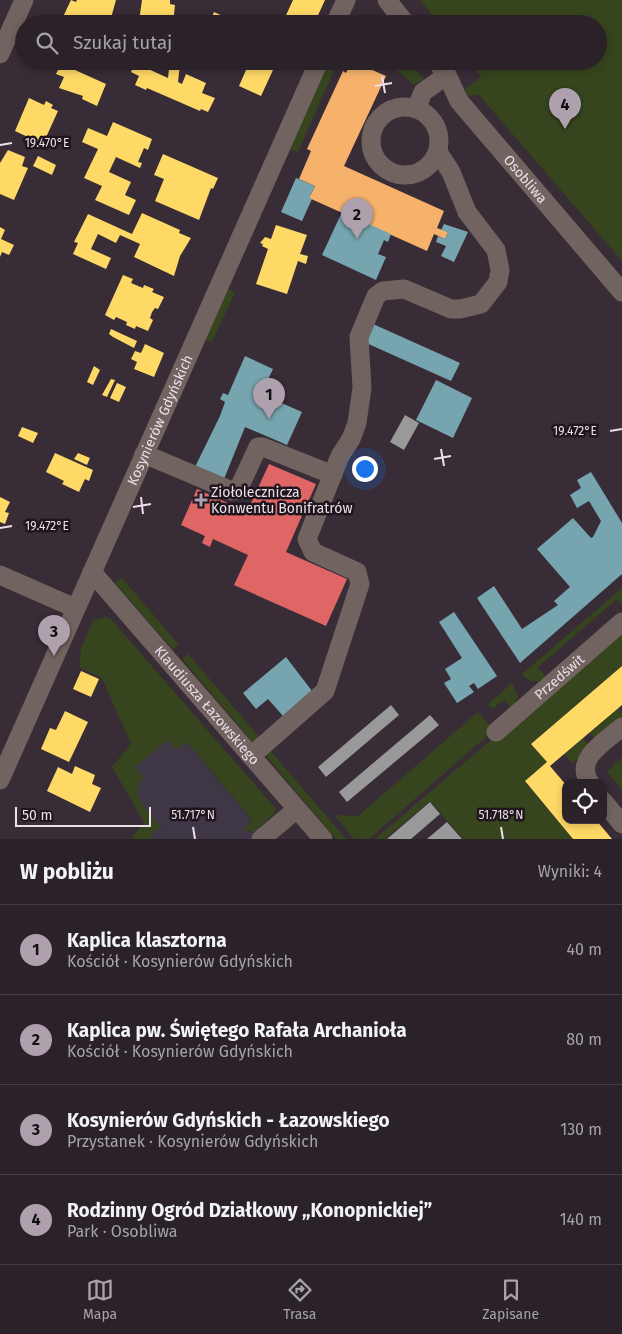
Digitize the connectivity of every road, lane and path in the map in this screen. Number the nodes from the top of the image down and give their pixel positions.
1 (24, 0) edge
2 (346, 0) edge
3 (387, 0) edge
4 (17, 15) edge
5 (340, 15) edge
6 (399, 15) edge
7 (15, 20) edge
8 (0, 54) edge
9 (315, 70) edge
10 (439, 70) edge
11 (442, 70) edge
12 (416, 109) junction
13 (438, 152) junction
14 (622, 292) edge
15 (144, 454) junction
16 (333, 475) junction
17 (92, 572) junction
18 (0, 575) edge
19 (76, 608) junction
20 (622, 622) edge
21 (622, 728) edge
22 (496, 732) dead end
23 (251, 756) junction
24 (587, 779) edge
25 (0, 780) edge
26 (607, 806) edge
27 (297, 809) junction
28 (622, 824) edge
29 (261, 839) edge
30 (323, 839) edge

1 - 4 street
2 - 5 street
3 - 6 street
7 - 8 street
9 - 15 street, Kosynierów Gdyńskich
10 - 12 street
11 - 14 street, Osobliwa
12 - 13 street
12 - 13 street
13 - 16 street
15 - 16 street
15 - 17 street, Kosynierów Gdyńskich
16 - 23 street
17 - 19 street, Kosynierów Gdyńskich
17 - 23 street, Klaudiusza Łazowskiego
18 - 19 street
19 - 25 street, Kosynierów Gdyńskich
20 - 22 street, Przedświt
21 - 24 street
23 - 27 street, Klaudiusza Łazowskiego
26 - 28 street
27 - 29 street
27 - 30 street, Klaudiusza Łazowskiego

